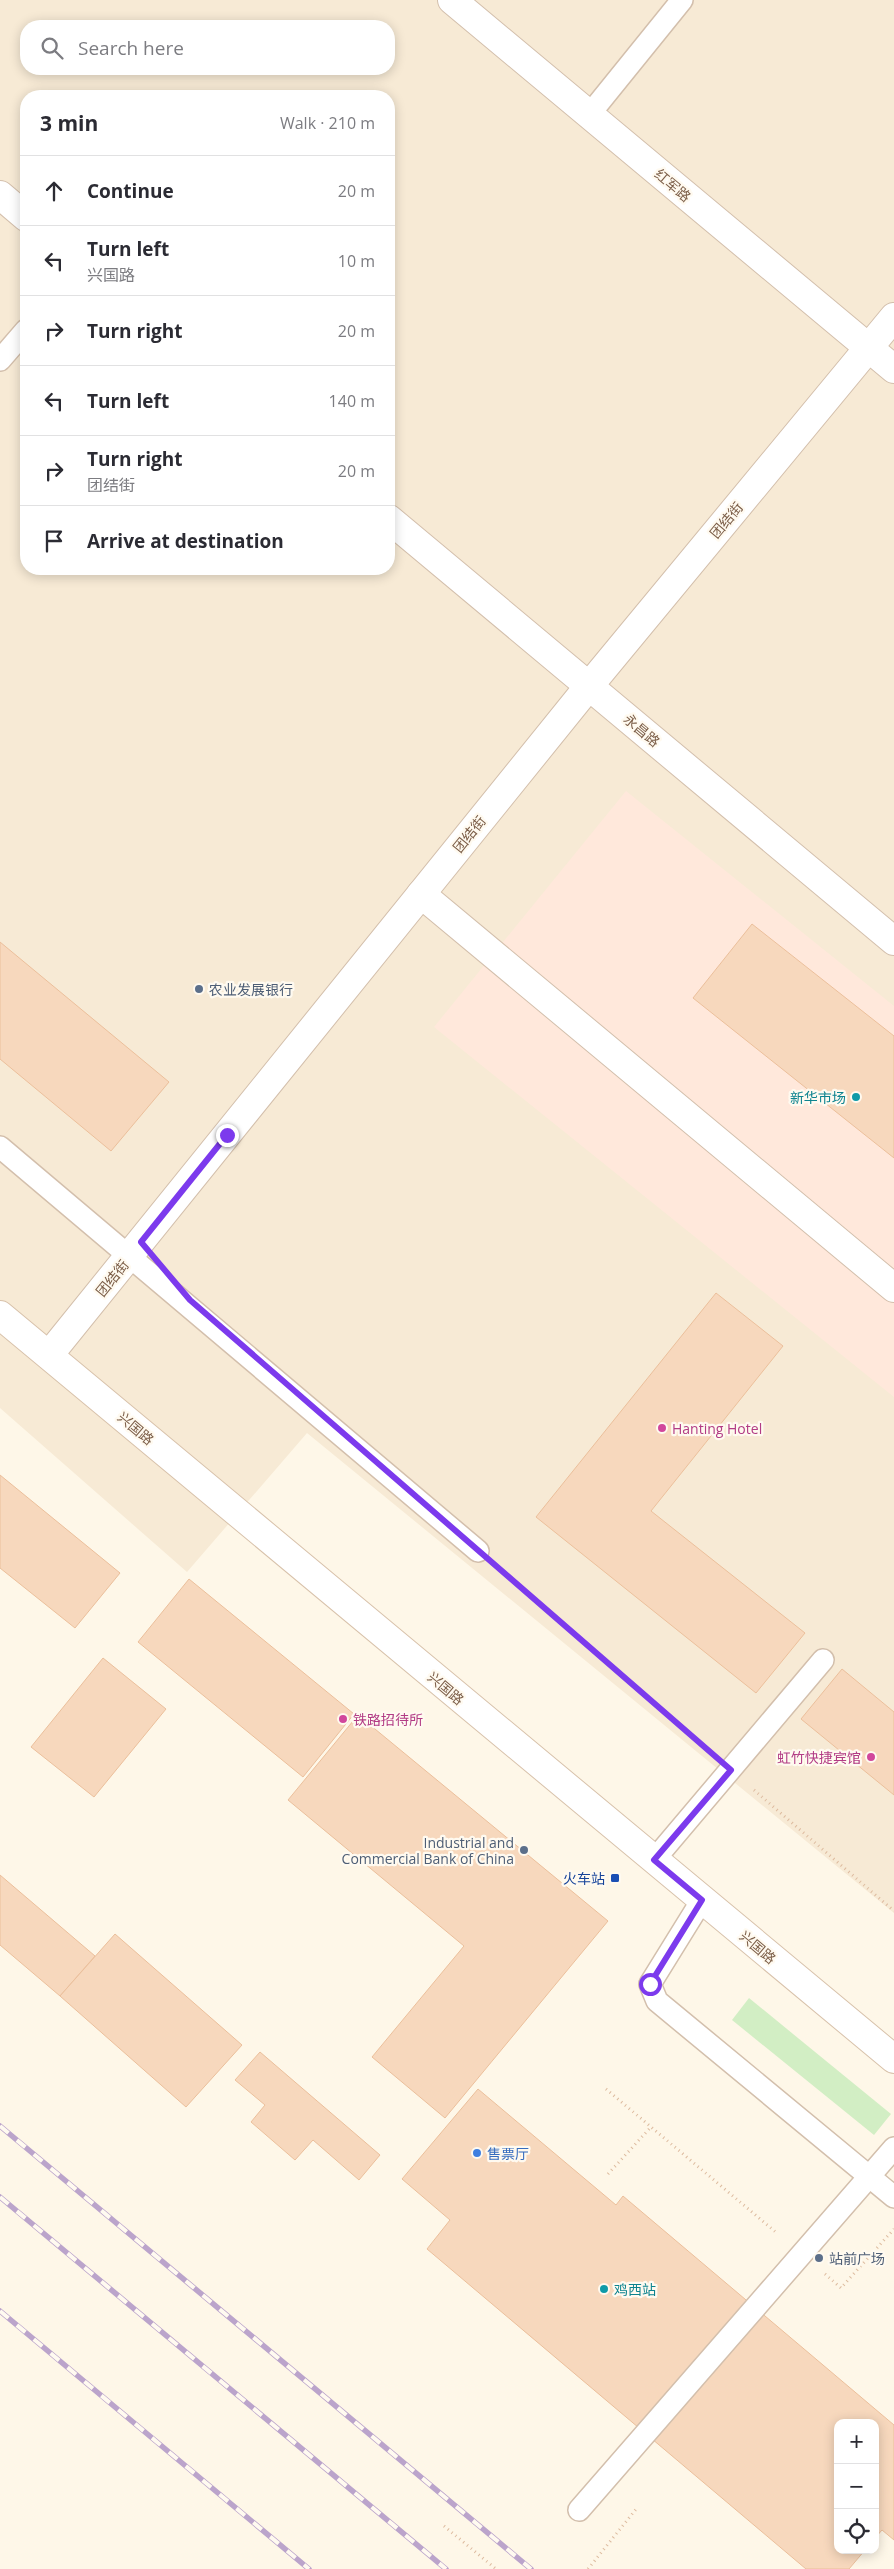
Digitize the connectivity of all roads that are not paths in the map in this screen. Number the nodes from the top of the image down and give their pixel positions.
1 (452, 0) edge
2 (682, 0) edge
3 (590, 115) junction
4 (0, 195) edge
5 (20, 212) edge
6 (894, 317) edge
7 (20, 337) edge
8 (868, 348) junction
9 (0, 360) edge
10 (894, 369) edge
11 (395, 524) edge
12 (589, 686) junction
13 (421, 894) junction
14 (894, 941) edge
15 (0, 1147) edge
16 (129, 1257) junction
17 (894, 1288) edge
18 (0, 1315) edge
19 (49, 1355) junction
20 (478, 1551) road end
21 (823, 1660) dead end
22 (654, 1860) junction
23 (702, 1900) junction
24 (894, 2059) edge
25 (894, 2148) edge
26 (894, 2197) edge
27 (579, 2510) dead end

1 - 3 street, 红军路
2 - 3 lane
3 - 8 street, 红军路
4 - 5 street
6 - 8 street, 团结街
7 - 9 lane
8 - 10 street, 红军路
8 - 12 street, 团结街
11 - 12 street, 永昌路
12 - 13 street, 团结街
12 - 14 street, 永昌路
13 - 16 street, 团结街
13 - 17 street
15 - 16 lane
16 - 19 street, 团结街
16 - 20 lane
18 - 19 street, 兴国路
19 - 22 street, 兴国路
21 - 22 lane
22 - 23 street, 兴国路
23 - 24 street, 兴国路
23 - 26 lane
25 - 27 lane

